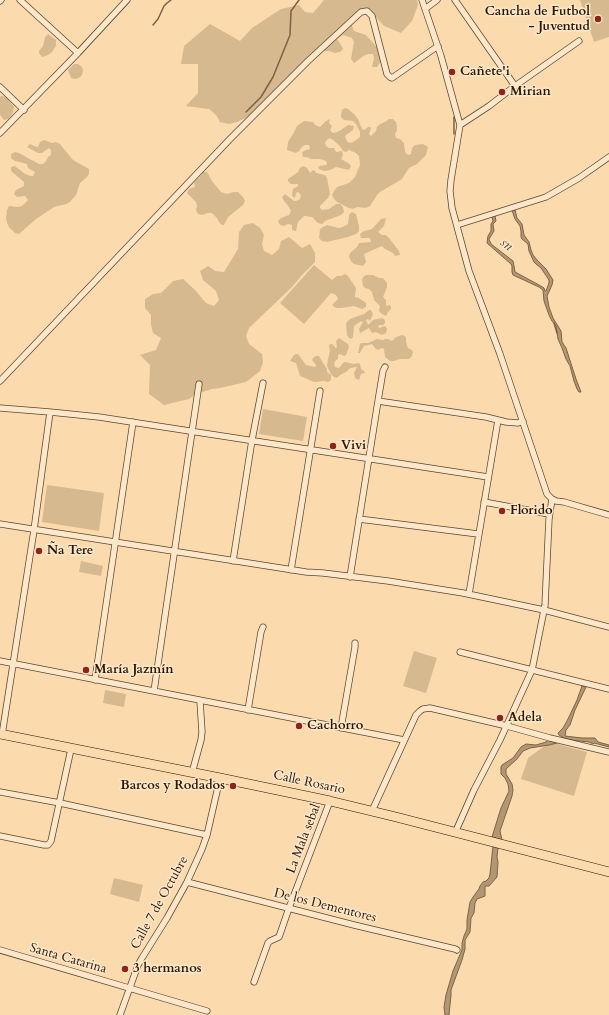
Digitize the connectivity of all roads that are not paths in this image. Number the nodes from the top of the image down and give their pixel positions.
1 (20, 0) edge
2 (127, 0) edge
3 (422, 0) edge
4 (437, 0) edge
5 (455, 0) edge
6 (425, 9) junction
7 (579, 41) dead end
8 (438, 46) junction
9 (78, 53) junction
10 (515, 86) junction
11 (0, 87) edge
12 (24, 110) junction
13 (460, 125) junction
14 (0, 133) edge
15 (609, 157) edge
16 (457, 225) junction
17 (385, 367) dead end
18 (0, 381) edge
19 (263, 383) dead end
20 (199, 384) dead end
21 (320, 391) dead end
22 (378, 401) junction
23 (0, 408) edge
24 (50, 412) junction
25 (498, 420) junction
26 (523, 421) junction
27 (133, 422) junction
28 (192, 431) junction
29 (252, 440) junction
30 (311, 450) junction
31 (369, 458) junction
32 (488, 477) junction
33 (552, 499) junction
34 (484, 502) junction
35 (549, 514) junction
36 (609, 515) edge
37 (359, 519) junction
38 (0, 524) edge
39 (34, 530) junction
40 (478, 534) junction
41 (115, 542) junction
42 (174, 552) junction
43 (233, 561) junction
44 (291, 570) junction
45 (350, 577) junction
46 (469, 594) junction
47 (544, 610) junction
48 (263, 627) dead end
49 (609, 627) edge
50 (354, 643) dead end
51 (460, 652) dead end
52 (0, 661) edge
53 (13, 664) junction
54 (532, 670) junction
55 (95, 680) junction
56 (609, 689) edge
57 (154, 692) junction
58 (200, 700) junction
59 (248, 710) junction
60 (507, 726) junction
61 (341, 728) junction
62 (1, 735) edge
63 (404, 740) junction
64 (71, 749) junction
65 (609, 752) edge
66 (192, 773) junction
67 (220, 778) junction
68 (0, 792) edge
69 (330, 801) junction
70 (60, 803) junction
71 (372, 811) junction
72 (455, 832) junction
73 (207, 835) junction
74 (0, 836) edge
75 (609, 872) edge
76 (187, 882) junction
77 (289, 908) junction
78 (0, 950) edge
79 (456, 950) dead end
80 (254, 982) dead end
81 (130, 988) junction
82 (207, 1011) dead end
83 (120, 1015) edge

1 - 9 street
2 - 9 street
3 - 6 street
4 - 6 street
5 - 10 street
6 - 8 street
7 - 10 street
8 - 13 street
8 - 18 street
9 - 12 street
10 - 13 street
11 - 12 street
12 - 14 street
13 - 16 street
15 - 16 street
16 - 26 street
17 - 22 street
19 - 29 street
20 - 28 street
21 - 30 street
22 - 25 street
22 - 31 street
23 - 24 street
24 - 27 street
24 - 39 street
25 - 26 street
25 - 32 street
26 - 33 street
27 - 28 street
27 - 41 street
28 - 29 street
28 - 42 street
29 - 30 street
29 - 43 street
30 - 31 street
30 - 44 street
31 - 32 street
31 - 37 street
32 - 34 street
33 - 35 street
33 - 36 street
34 - 35 street
34 - 40 street
35 - 47 street
37 - 40 street
37 - 45 street
38 - 39 street
39 - 41 street
39 - 53 street
40 - 46 street
41 - 42 street
41 - 55 street
42 - 43 street
42 - 57 street
43 - 44 street
44 - 45 street
45 - 46 street
46 - 47 street
47 - 49 street
47 - 54 street
48 - 59 street
50 - 61 street
51 - 54 street
52 - 53 street
53 - 55 street
53 - 62 street
54 - 56 street
54 - 60 street
55 - 57 street
57 - 58 street
58 - 59 street
58 - 66 street
59 - 61 street
60 - 63 street
60 - 65 street
60 - 72 street
61 - 63 street
62 - 64 main road, Calle Rosario
63 - 71 street
64 - 66 main road, Calle Rosario
64 - 70 street
66 - 67 main road, Calle Rosario
67 - 69 main road, Calle Rosario
67 - 73 street, Calle 7 de Octubre
68 - 70 street
69 - 71 main road, Calle Rosario
69 - 77 street, La Mala sebal
70 - 73 street
70 - 74 street
71 - 72 main road, Calle Rosario
72 - 75 main road, Calle Rosario
73 - 76 street, Calle 7 de Octubre
76 - 77 street, De los Dementores
76 - 81 street, Calle 7 de Octubre
77 - 79 street, De los Dementores
77 - 80 street, La Mala sebal
78 - 81 street, Santa Catarina
81 - 82 street, Santa Catarina
81 - 83 street, Calle 7 de Octubre

